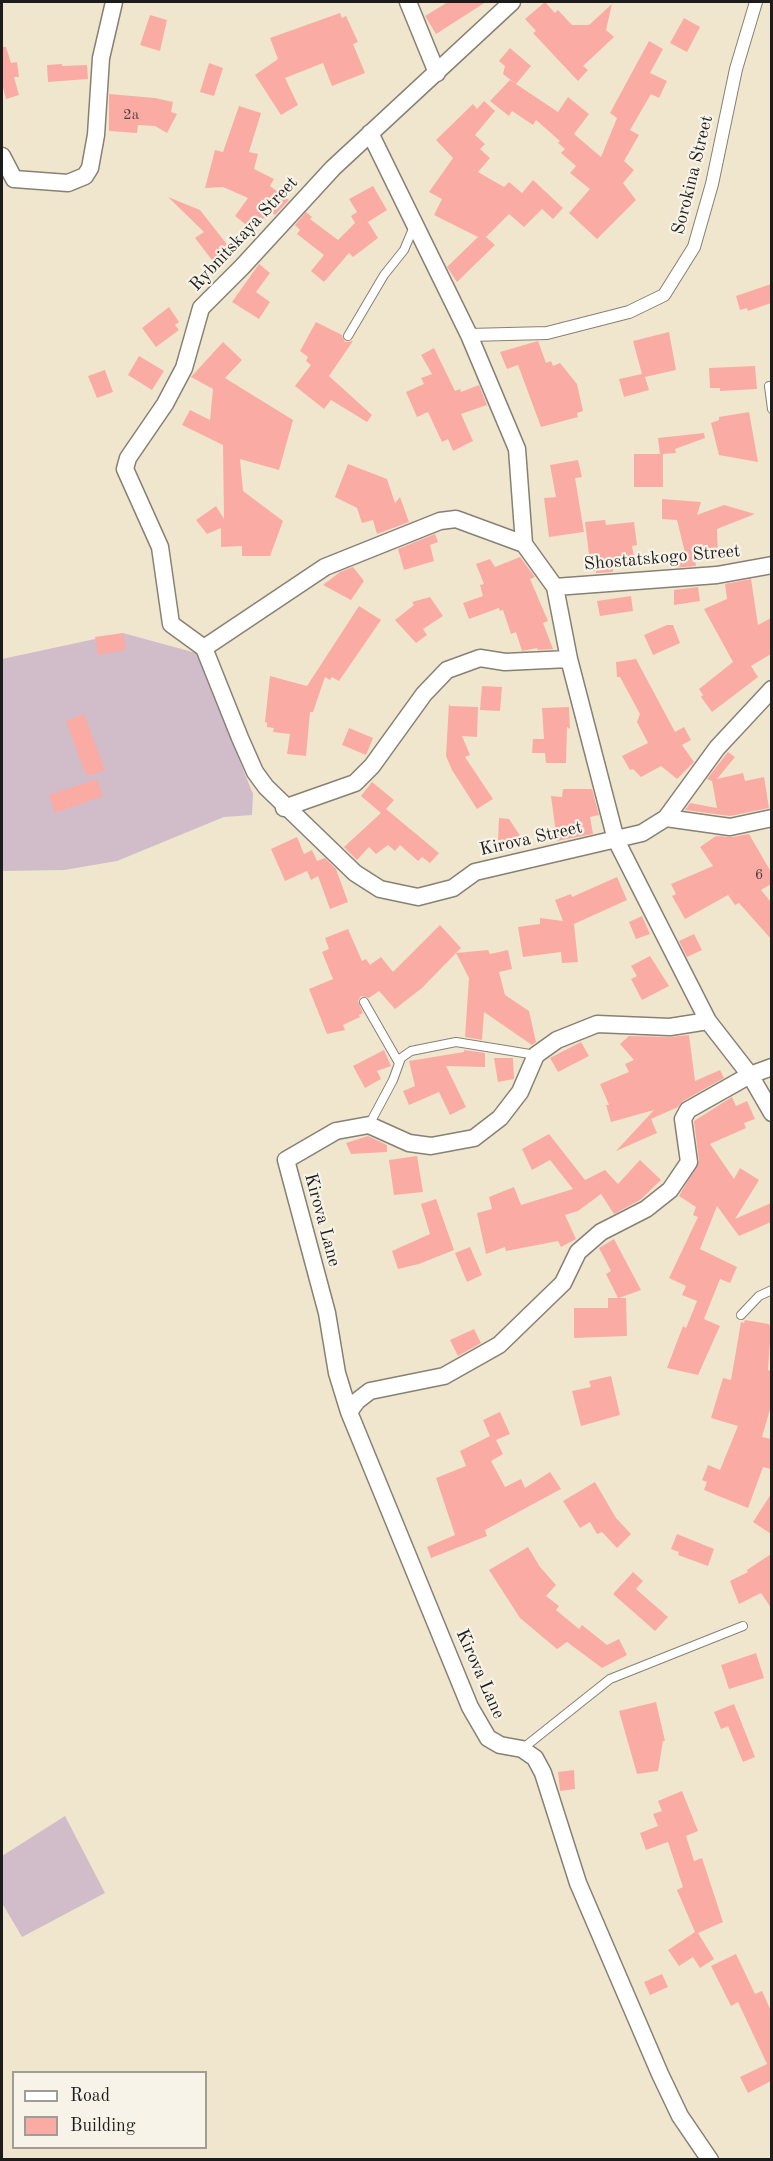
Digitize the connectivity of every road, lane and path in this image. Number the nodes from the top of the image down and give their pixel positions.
1 (114, 2) edge
2 (408, 2) edge
3 (512, 2) edge
4 (756, 2) edge
5 (437, 74) junction
6 (370, 133) junction
7 (2, 156) edge
8 (415, 224) junction
9 (469, 335) junction
10 (348, 336) dead end
11 (769, 386) dead end
12 (771, 409) edge
13 (524, 544) junction
14 (771, 565) edge
15 (555, 586) junction
16 (204, 648) junction
17 (569, 659) junction
18 (771, 689) edge
19 (284, 808) junction
20 (666, 818) junction
21 (771, 818) edge
22 (616, 840) junction
23 (364, 1002) dead end
24 (708, 1022) junction
25 (536, 1055) junction
26 (399, 1063) junction
27 (771, 1067) edge
28 (750, 1075) junction
29 (771, 1113) edge
30 (369, 1125) junction
31 (771, 1290) edge
32 (741, 1315) dead end
33 (350, 1412) junction
34 (743, 1626) dead end
35 (522, 1749) junction
36 (710, 2160) edge

1 - 7 street
2 - 5 street
3 - 5 street, Rybnitskaya Street
4 - 9 street, Sorokina Street
5 - 6 street, Rybnitskaya Street
6 - 8 street
6 - 16 street, Rybnitskaya Street
8 - 9 street
8 - 10 lane
9 - 13 street
11 - 12 lane
13 - 15 street
13 - 16 street
14 - 15 street, Shostatskogo Street
15 - 17 street
16 - 19 street, Kirova Street
17 - 19 street
17 - 22 street
18 - 20 street
19 - 22 street, Kirova Street
20 - 21 street
20 - 22 street, Kirova Street
22 - 24 street
23 - 26 lane
24 - 25 street
24 - 28 street
25 - 26 lane
25 - 30 street
26 - 30 lane
27 - 28 street
28 - 29 street
28 - 33 street
30 - 33 street, Kirova Lane
31 - 32 lane
33 - 35 street, Kirova Lane
34 - 35 lane
35 - 36 street

